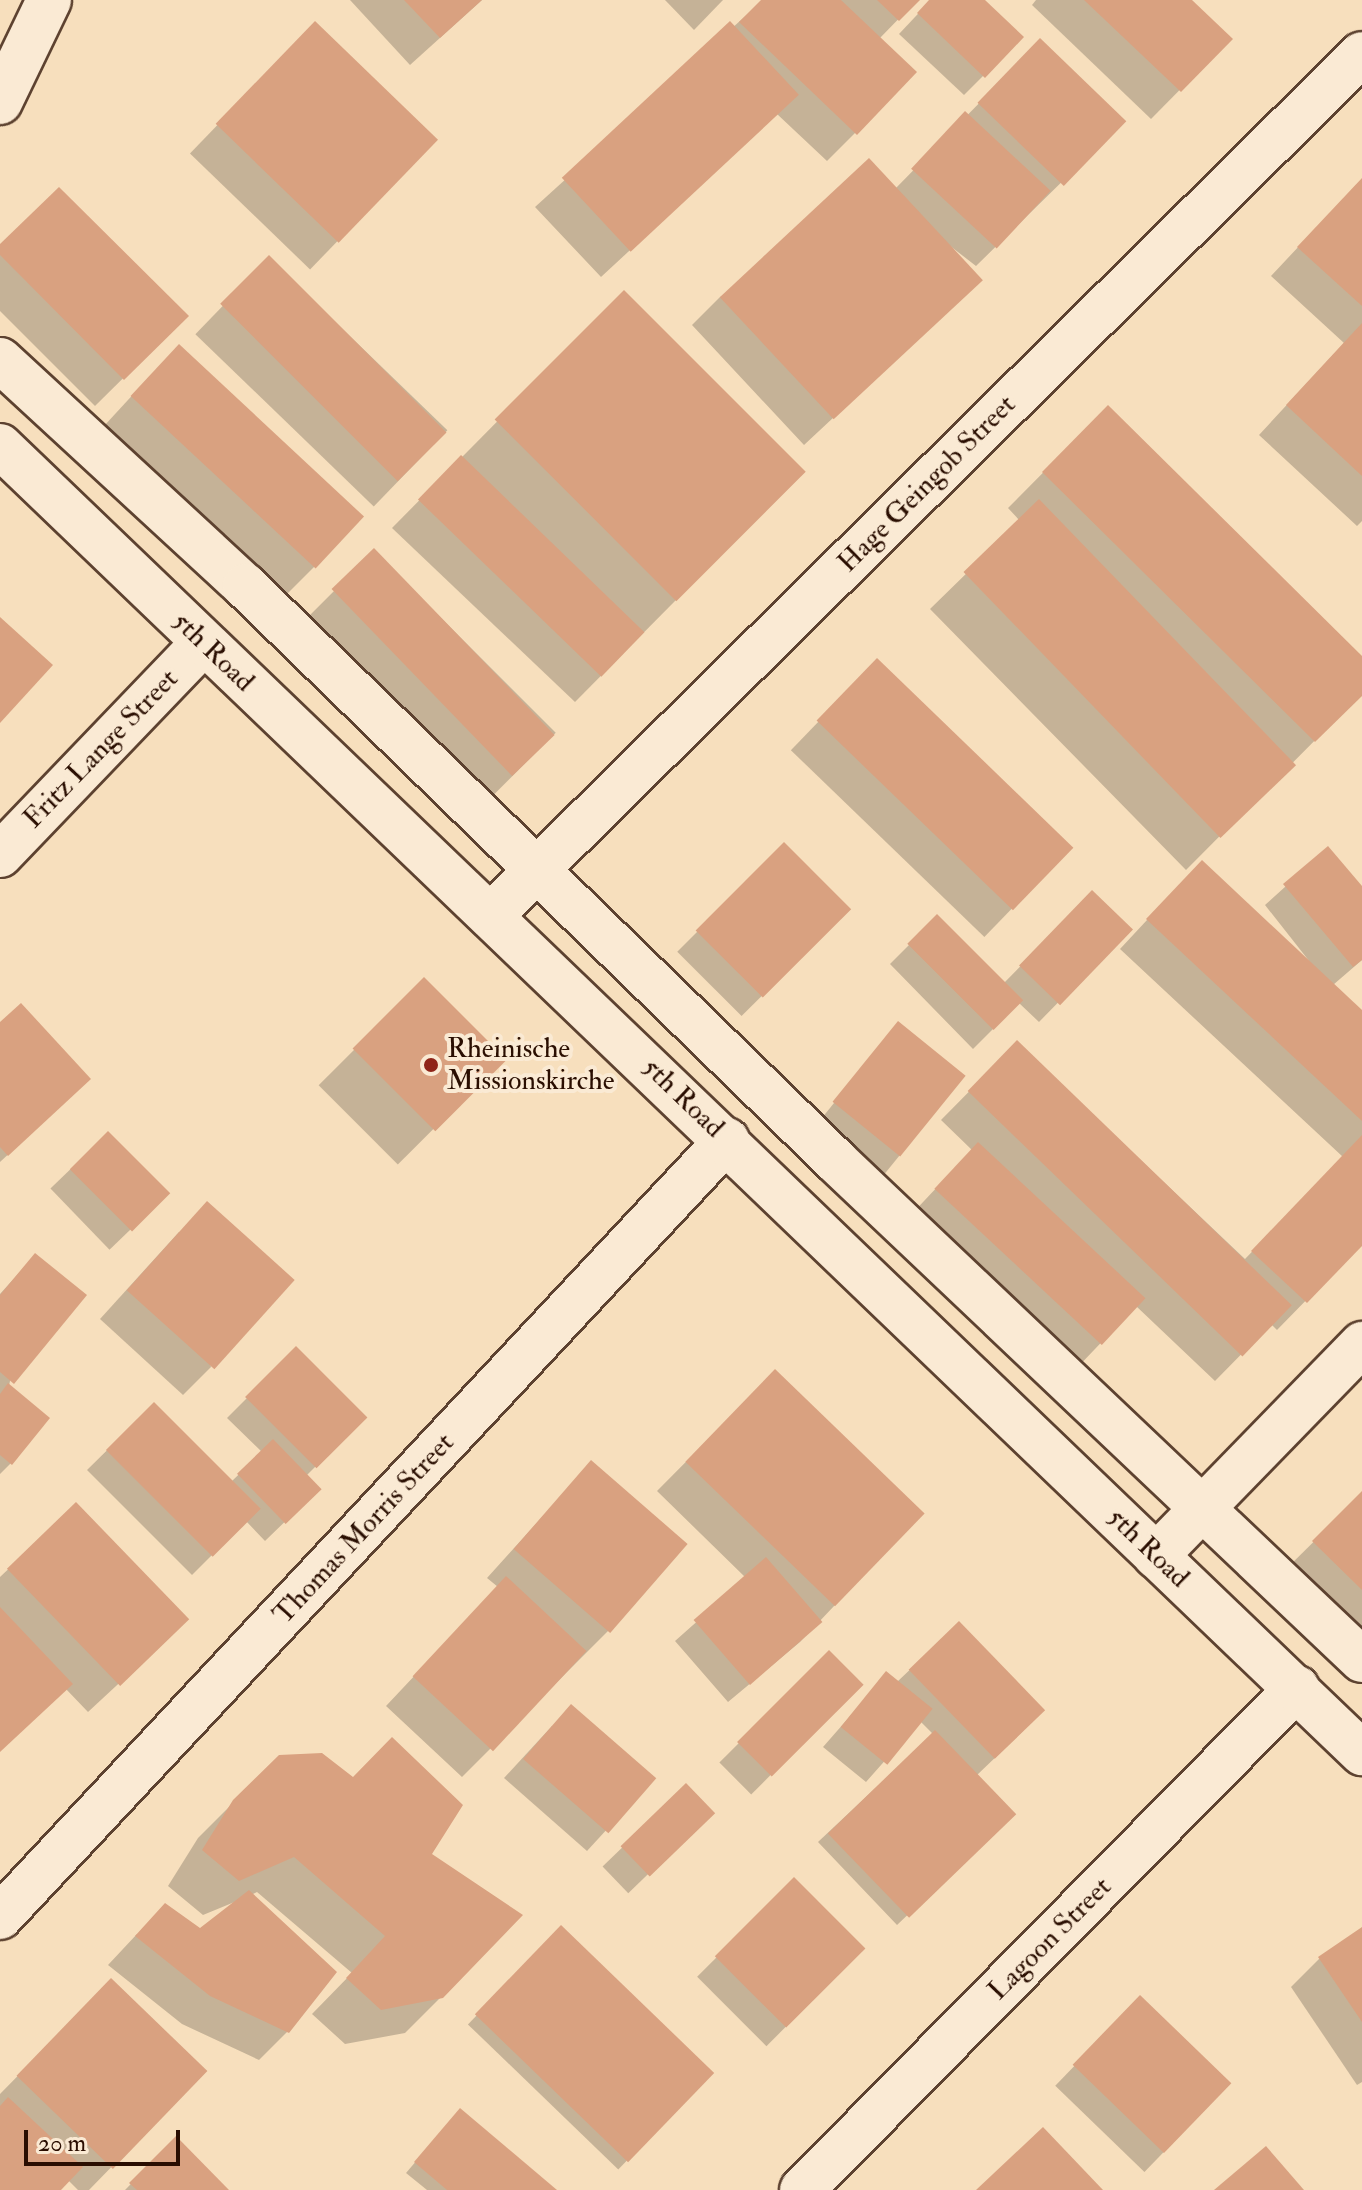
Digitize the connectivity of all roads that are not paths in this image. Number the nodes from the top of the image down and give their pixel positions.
1 (40, 0) edge
2 (49, 0) edge
3 (0, 23) edge
4 (1362, 54) edge
5 (0, 102) edge
6 (0, 360) edge
7 (0, 446) edge
8 (203, 643) junction
9 (0, 855) edge
10 (538, 868) junction
11 (492, 914) junction
12 (727, 1140) junction
13 (1362, 1344) edge
14 (1203, 1509) junction
15 (1156, 1556) junction
16 (1362, 1660) edge
17 (1297, 1688) junction
18 (1362, 1753) edge
19 (0, 1917) edge
20 (802, 2190) edge

1 - 3 main road
2 - 5 main road
4 - 10 main road, Hage Geingob Street
6 - 10 main road
7 - 8 main road, 5th Road
8 - 9 main road, Fritz Lange Street
8 - 11 main road, 5th Road
10 - 11 main road, Hage Geingob Street
10 - 14 main road
11 - 12 main road, 5th Road
12 - 15 main road, 5th Road
12 - 19 main road, Thomas Morris Street
13 - 14 main road
14 - 15 main road
14 - 16 main road
15 - 17 main road, 5th Road
17 - 18 main road, 5th Road
17 - 20 main road, Lagoon Street

